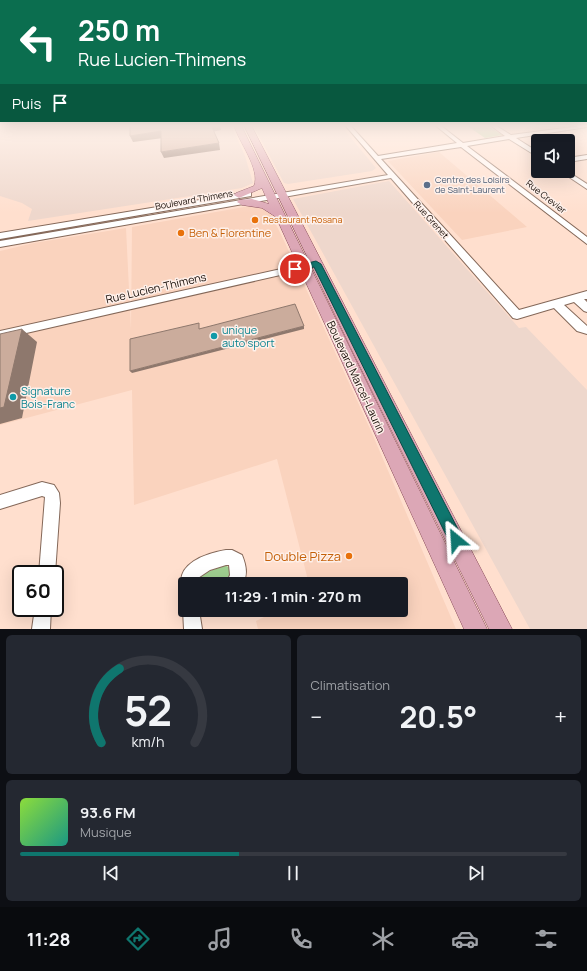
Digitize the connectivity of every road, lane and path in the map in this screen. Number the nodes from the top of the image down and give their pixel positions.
1 (252, 154) edge
2 (263, 154) edge
3 (373, 154) edge
4 (400, 154) edge
5 (475, 154) edge
6 (587, 156) edge
7 (376, 158) junction
8 (575, 159) edge
9 (259, 170) junction
10 (390, 174) junction
11 (574, 178) edge
12 (587, 187) edge
13 (282, 192) junction
14 (270, 194) junction
15 (240, 198) junction
16 (283, 222) junction
17 (0, 236) edge
18 (587, 240) edge
19 (0, 244) edge
20 (310, 265) junction
21 (587, 295) edge
22 (576, 298) junction
23 (556, 304) junction
24 (587, 308) edge
25 (587, 330) edge
26 (0, 335) edge
27 (0, 502) edge
28 (47, 565) edge
29 (189, 577) edge
30 (238, 577) edge
31 (42, 617) edge
32 (192, 617) edge
33 (41, 629) edge
34 (193, 629) edge
35 (476, 629) edge
36 (501, 629) edge

1 - 9 main road, Boulevard Marcel-Laurin
2 - 13 main road, Boulevard Marcel-Laurin
3 - 7 street, Rue Grenet
4 - 7 street
5 - 18 street, Rue Crevier
6 - 8 street
7 - 10 street, Rue Grenet
9 - 14 main road, Boulevard Marcel-Laurin
9 - 15 main road
10 - 13 street, Boulevard Thimens
10 - 23 street, Rue Grenet
11 - 12 street
13 - 14 street, Boulevard Thimens
13 - 20 main road, Boulevard Marcel-Laurin
14 - 15 street, Boulevard Thimens
14 - 16 main road, Boulevard Marcel-Laurin
15 - 16 main road
15 - 17 street, Boulevard Thimens
15 - 19 street, Boulevard Thimens
16 - 20 main road, Boulevard Marcel-Laurin
20 - 26 street, Rue Lucien-Thimens
20 - 35 main road, Boulevard Marcel-Laurin
20 - 36 main road, Boulevard Marcel-Laurin
21 - 22 street
22 - 23 street
22 - 24 street
23 - 25 street
27 - 28 street
29 - 30 street
31 - 33 street
32 - 34 street

